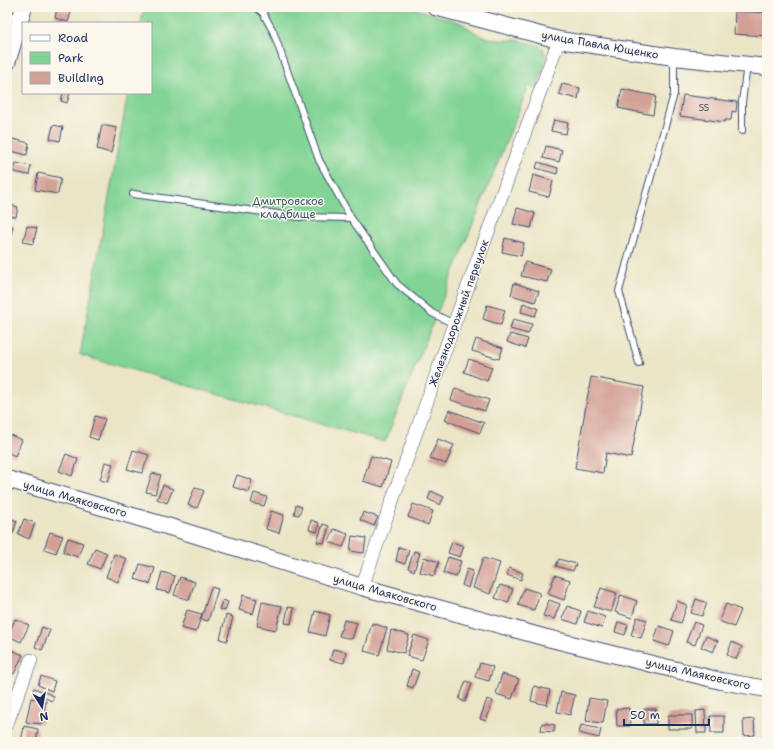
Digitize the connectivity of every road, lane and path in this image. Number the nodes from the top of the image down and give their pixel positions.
1 (256, 7) edge
2 (435, 7) edge
3 (17, 13) edge
4 (558, 40) junction
5 (674, 57) junction
6 (7, 63) edge
7 (747, 65) junction
8 (767, 67) edge
9 (742, 131) dead end
10 (133, 194) dead end
11 (351, 218) junction
12 (454, 324) junction
13 (639, 363) dead end
14 (7, 479) edge
15 (362, 587) junction
16 (31, 660) dead end
17 (767, 689) edge
18 (7, 722) edge

1 - 11 lane
2 - 4 street, улица Павла Ющенко
3 - 6 street
4 - 5 street, улица Павла Ющенко
4 - 12 street, Железнодорожный переулок
5 - 7 street, улица Павла Ющенко
5 - 13 lane
7 - 8 street, улица Павла Ющенко
7 - 9 lane
10 - 11 lane
11 - 12 lane
12 - 15 street, Железнодорожный переулок
14 - 15 street, улица Маяковского
15 - 17 street, улица Маяковского
16 - 18 street

